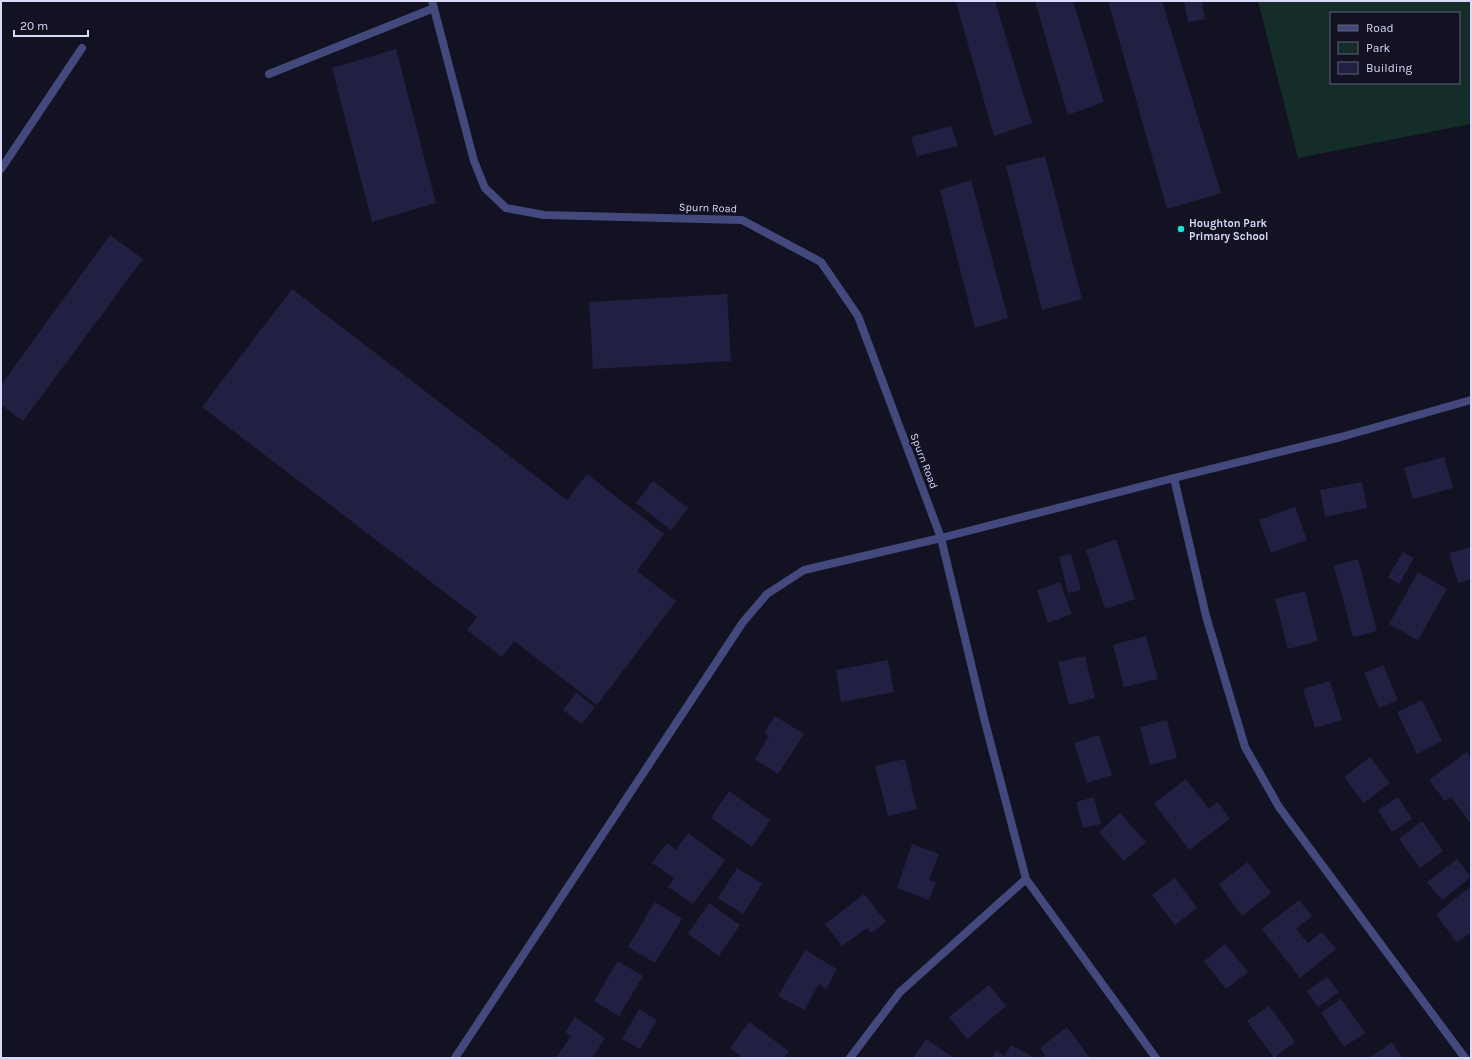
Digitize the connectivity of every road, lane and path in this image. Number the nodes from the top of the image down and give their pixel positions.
1 (433, 4) edge
2 (82, 48) dead end
3 (269, 74) dead end
4 (1, 169) edge
5 (1471, 400) edge
6 (1174, 478) junction
7 (941, 538) junction
8 (1026, 879) junction
9 (455, 1058) edge
10 (850, 1058) edge
11 (1156, 1058) edge
12 (1465, 1058) edge

1 - 3 street
1 - 7 street, Spurn Road
2 - 4 street
5 - 6 street
6 - 7 street
6 - 12 street
7 - 8 street, Spurn Road
7 - 9 street
8 - 10 street
8 - 11 street

